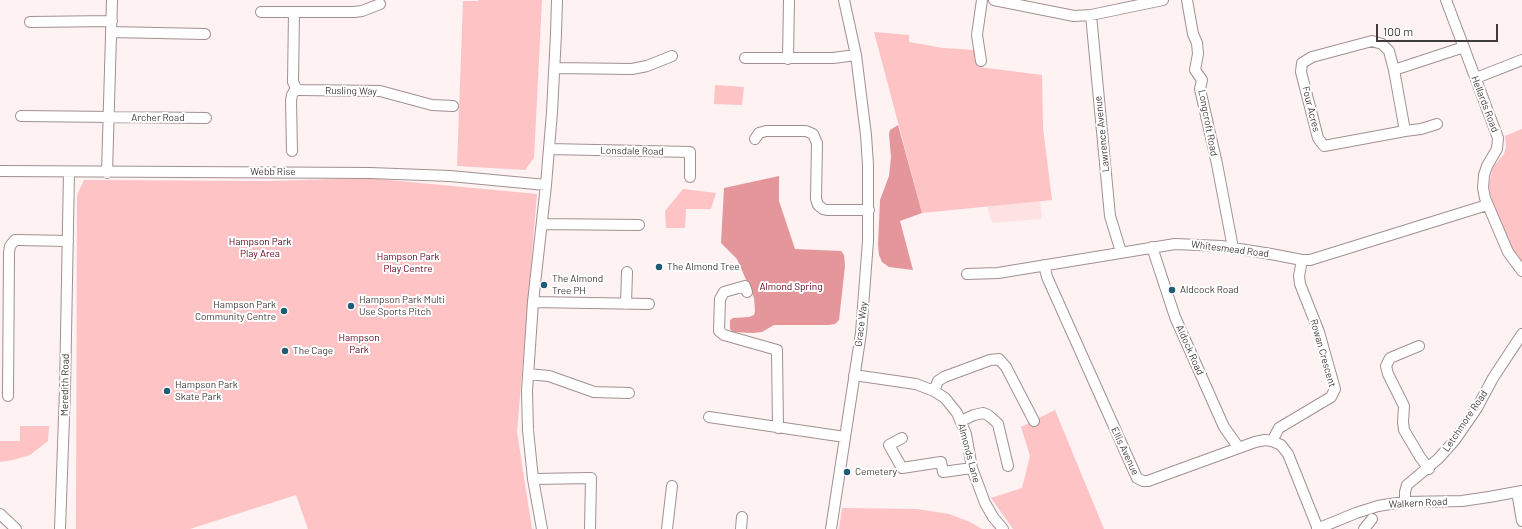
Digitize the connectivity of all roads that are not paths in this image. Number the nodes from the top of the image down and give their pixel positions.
1 (112, 0) edge
2 (557, 0) edge
3 (789, 0) edge
4 (844, 0) edge
5 (982, 0) edge
6 (994, 0) edge
7 (1163, 0) edge
8 (1187, 0) edge
9 (1446, 0) edge
10 (380, 4) dead end
11 (261, 12) dead end
12 (294, 12) junction
13 (1091, 15) junction
14 (112, 21) junction
15 (30, 22) dead end
16 (111, 32) junction
17 (205, 34) dead end
18 (1464, 47) junction
19 (856, 55) junction
20 (672, 56) dead end
21 (746, 58) dead end
22 (788, 59) junction
23 (1522, 60) edge
24 (981, 61) dead end
25 (555, 68) junction
26 (1394, 70) junction
27 (1476, 78) junction
28 (296, 88) junction
29 (453, 106) dead end
30 (21, 116) dead end
31 (109, 117) junction
32 (206, 118) dead end
33 (1437, 124) dead end
34 (1405, 132) junction
35 (755, 139) dead end
36 (549, 149) junction
37 (292, 151) dead end
38 (0, 171) edge
39 (69, 172) junction
40 (107, 172) junction
41 (690, 178) dead end
42 (546, 185) junction
43 (1487, 205) junction
44 (869, 210) junction
45 (542, 224) junction
46 (639, 225) dead end
47 (68, 241) junction
48 (1152, 247) junction
49 (1233, 248) junction
50 (1121, 252) junction
51 (1302, 260) junction
52 (1044, 265) junction
53 (1522, 271) edge
54 (627, 272) dead end
55 (966, 274) dead end
56 (745, 285) dead end
57 (533, 302) junction
58 (626, 304) junction
59 (649, 304) dead end
60 (1522, 334) edge
61 (1419, 346) dead end
62 (528, 374) junction
63 (854, 375) junction
64 (934, 391) junction
65 (630, 393) dead end
66 (8, 396) dead end
67 (709, 417) dead end
68 (961, 421) junction
69 (1034, 421) dead end
70 (778, 428) junction
71 (845, 437) junction
72 (902, 438) dead end
73 (1272, 441) junction
74 (1239, 448) junction
75 (1008, 466) dead end
76 (972, 468) junction
77 (1429, 469) junction
78 (533, 479) junction
79 (672, 486) dead end
80 (1519, 491) edge
81 (1405, 502) junction
82 (0, 514) edge
83 (742, 517) dead end
84 (1372, 519) dead end
85 (1522, 521) edge
86 (16, 529) edge
87 (60, 529) edge
88 (542, 529) edge
89 (590, 529) edge
90 (667, 529) edge
91 (741, 529) edge
92 (831, 529) edge
93 (1004, 529) edge
94 (1318, 529) edge
95 (1364, 529) edge

1 - 14 street
2 - 25 street
3 - 22 street
4 - 19 street, Grace Way
5 - 24 street
6 - 13 street
7 - 13 street
8 - 49 street, Longcroft Road
9 - 18 street, Hellards Road
10 - 12 street
11 - 12 street
12 - 28 street
13 - 50 street, Lawrence Avenue
14 - 15 street
14 - 16 street
16 - 17 street
16 - 31 street
18 - 26 street
18 - 27 street, Hellards Road
19 - 22 street
19 - 44 street, Grace Way
20 - 25 street
21 - 22 street
23 - 27 street
25 - 36 street
26 - 34 street, Four Acres
26 - 34 street, Four Acres
27 - 43 street, Hellards Road
28 - 29 street, Rusling Way
28 - 37 street
30 - 31 street, Archer Road
31 - 32 street, Archer Road
31 - 40 street
33 - 34 street
35 - 44 street
36 - 41 street, Lonsdale Road
36 - 42 street
38 - 39 street, Webb Rise
39 - 40 street, Webb Rise
39 - 47 street, Meredith Road
40 - 42 street, Webb Rise
42 - 45 street
43 - 51 street, Whitesmead Road
43 - 53 street, Hellards Road
44 - 63 street, Grace Way
45 - 46 street
45 - 57 street
47 - 66 street
47 - 87 street, Meredith Road
48 - 49 street, Whitesmead Road
48 - 50 street, Whitesmead Road
48 - 74 street, Aldock Road
49 - 51 street, Whitesmead Road
50 - 52 street, Whitesmead Road
51 - 73 street, Rowan Crescent
52 - 55 street, Whitesmead Road
52 - 74 street, Ellis Avenue
54 - 58 street
56 - 70 street
57 - 58 street
57 - 62 street
58 - 59 street
60 - 77 street, Letchmore Road
61 - 77 street
62 - 65 street
62 - 78 street
63 - 64 street, Almonds Lane
63 - 71 street, Grace Way
64 - 68 street, Almonds Lane
64 - 69 street
67 - 70 street
68 - 75 street
68 - 76 street, Almonds Lane
70 - 71 street
71 - 92 street, Grace Way
72 - 76 street
73 - 74 street, Ellis Avenue
73 - 94 street
76 - 93 street, Almonds Lane
77 - 81 street, Letchmore Road
78 - 88 street
78 - 89 street
79 - 90 street
80 - 81 street, Walkern Road
80 - 85 street
81 - 94 street, Walkern Road
82 - 86 street
83 - 91 street
84 - 95 street

